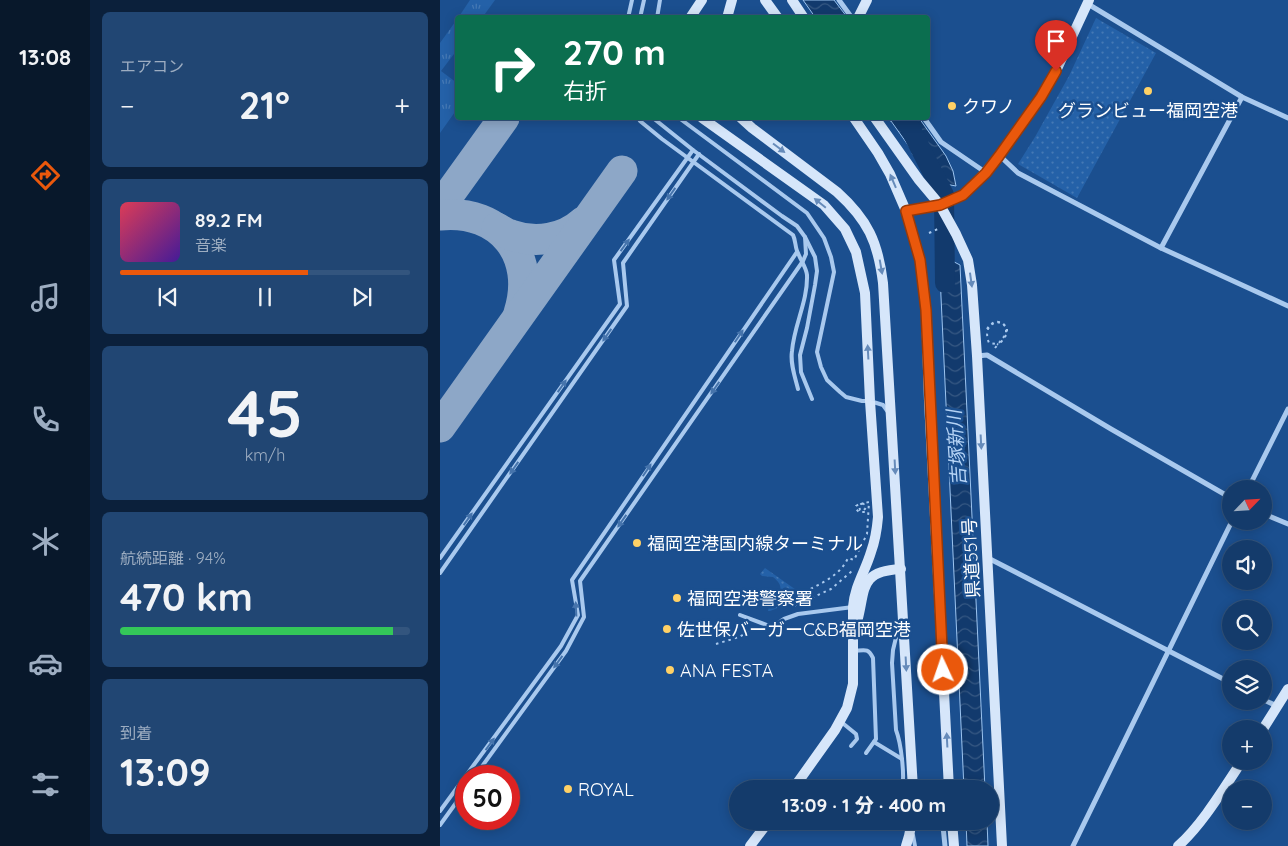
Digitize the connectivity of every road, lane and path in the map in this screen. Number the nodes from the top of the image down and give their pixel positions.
1 (632, 0) edge
2 (644, 0) edge
3 (660, 0) edge
4 (702, 0) edge
5 (732, 0) edge
6 (764, 0) edge
7 (792, 0) edge
8 (839, 0) edge
9 (867, 0) edge
10 (1088, 2) edge
11 (629, 15) edge
12 (641, 15) edge
13 (657, 15) edge
14 (692, 15) edge
15 (728, 15) edge
16 (776, 15) edge
17 (802, 15) edge
18 (850, 15) edge
19 (860, 15) edge
20 (1242, 97) junction
21 (1288, 118) edge
22 (639, 120) edge
23 (656, 120) edge
24 (682, 120) edge
25 (705, 120) edge
26 (743, 120) edge
27 (855, 120) edge
28 (876, 120) edge
29 (925, 120) edge
30 (694, 150) junction
31 (699, 154) junction
32 (999, 156) junction
33 (688, 157) junction
34 (694, 162) junction
35 (986, 173) junction
36 (940, 205) junction
37 (906, 211) junction
38 (942, 227) dead end
39 (929, 234) dead end
40 (805, 237) junction
41 (1161, 248) junction
42 (797, 252) junction
43 (803, 262) junction
44 (1288, 306) edge
45 (997, 344) dead end
46 (995, 348) dead end
47 (977, 356) junction
48 (798, 389) dead end
49 (812, 399) dead end
50 (870, 401) junction
51 (1288, 409) edge
52 (892, 418) junction
53 (1252, 480) edge
54 (1222, 493) edge
55 (871, 495) dead end
56 (872, 504) dead end
57 (873, 512) dead end
58 (1272, 517) edge
59 (1288, 524) edge
60 (872, 530) dead end
61 (1228, 530) edge
62 (869, 539) dead end
63 (440, 558) edge
64 (987, 558) junction
65 (855, 566) dead end
66 (901, 569) junction
67 (440, 573) edge
68 (853, 607) junction
69 (903, 610) junction
70 (740, 615) dead end
71 (853, 632) junction
72 (853, 651) junction
73 (1169, 652) junction
74 (1222, 679) edge
75 (1288, 688) edge
76 (1272, 704) edge
77 (1277, 706) junction
78 (840, 720) junction
79 (1268, 720) edge
80 (874, 742) junction
81 (851, 746) dead end
82 (866, 753) dead end
83 (902, 760) junction
84 (483, 765) edge
85 (1236, 770) edge
86 (799, 780) edge
87 (903, 780) edge
88 (912, 780) edge
89 (949, 780) edge
90 (455, 804) edge
91 (440, 812) edge
92 (440, 825) edge
93 (762, 830) edge
94 (913, 830) edge
95 (943, 830) edge
96 (953, 830) edge
97 (908, 841) edge
98 (750, 846) edge
99 (900, 846) edge
100 (915, 846) edge
101 (945, 846) edge
102 (954, 846) edge
103 (1002, 846) edge
104 (1073, 846) edge
105 (1178, 846) edge

1 - 11 lane
2 - 12 lane
3 - 13 lane
4 - 14 street
5 - 15 street
6 - 16 street
7 - 17 street
8 - 18 street
9 - 19 street
10 - 20 street
10 - 32 street
20 - 21 street
20 - 41 street
22 - 33 lane
23 - 30 lane
24 - 50 lane
50 -> 25 street
26 -> 52 street
37 -> 27 street
28 - 36 street, 県道551号
29 - 35 street
30 - 31 lane
30 - 33 lane
31 - 34 lane
31 - 40 lane
32 - 35 street
32 - 41 street
33 - 34 lane
63 -> 33 lane
34 - 42 lane
34 -> 67 lane
35 - 36 street
36 - 37 street
36 -> 47 street, 県道551号
89 -> 37 street
38 - 39 path
40 - 43 lane
40 - 49 lane
41 - 44 street
42 - 43 lane
91 -> 42 lane
43 - 48 lane
43 -> 84 lane
45 - 46 path, bridge
47 - 54 street
47 -> 64 street, 県道551号
50 - 52 lane
50 - 68 street
51 - 53 street
52 -> 66 street
55 - 56 path
57 - 65 path, bridge
58 - 59 street
60 - 62 path
61 - 73 street
64 - 73 street
64 - 103 street, 県道551号
66 - 69 street
66 - 71 street
68 - 70 lane
68 - 71 street
69 - 83 lane
69 -> 88 street
71 - 72 street
72 - 78 street
72 - 80 lane
73 - 74 street
73 - 104 street
75 - 77 street
76 - 77 street
77 - 79 street
78 - 81 lane
78 - 86 street
80 - 82 lane
80 - 83 lane
83 - 87 lane
85 - 105 street
90 - 92 lane
93 - 98 street
94 - 100 lane
95 - 101 street
96 - 102 street
97 - 99 lane

